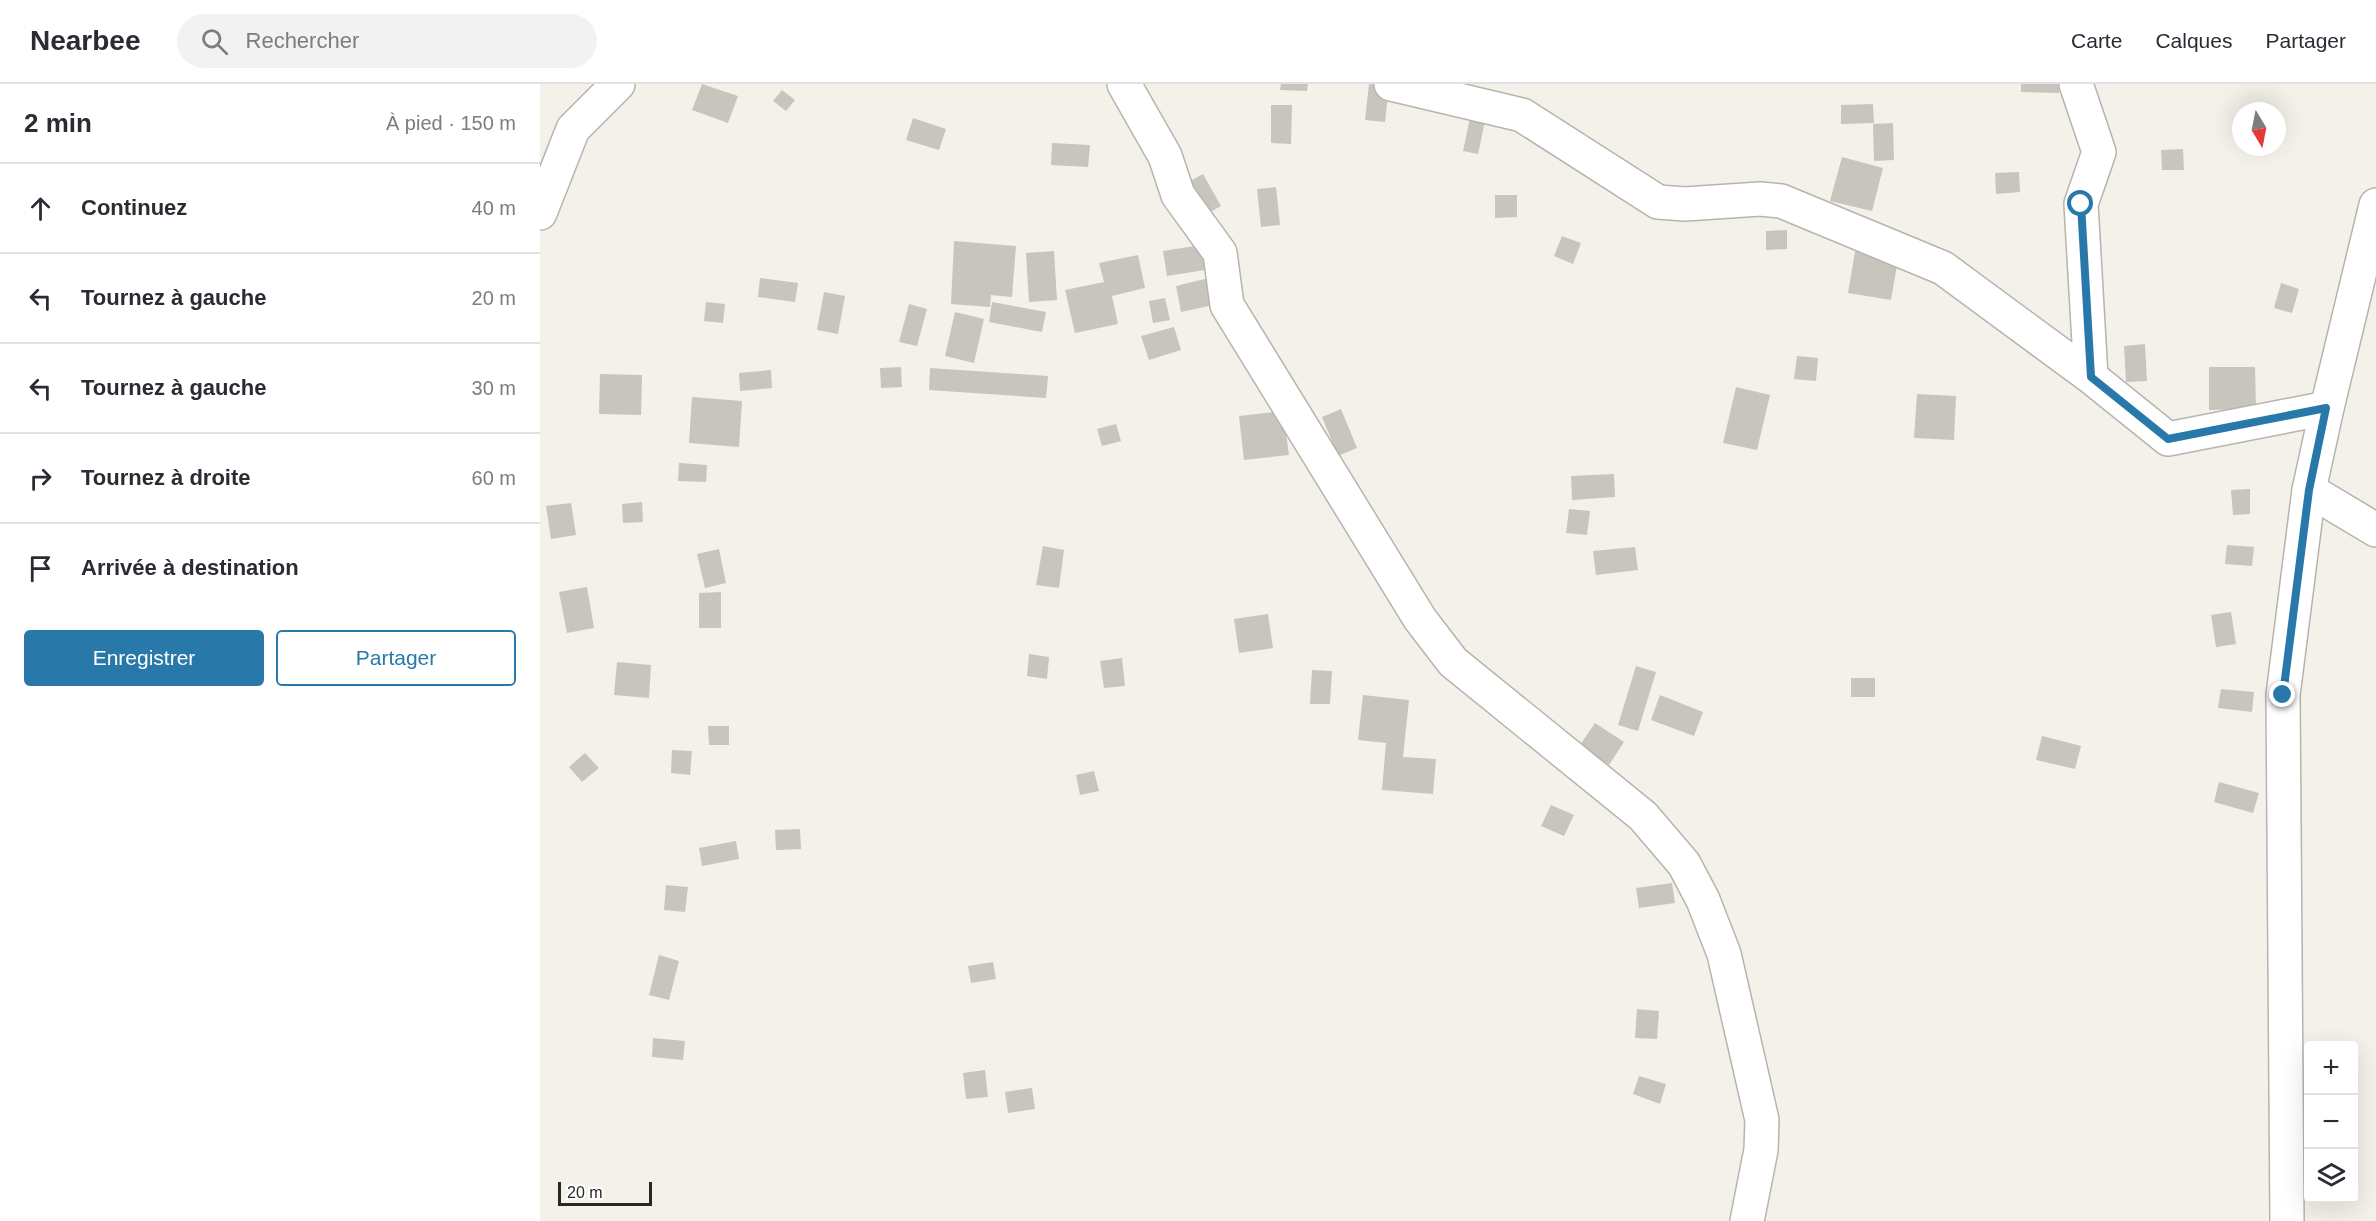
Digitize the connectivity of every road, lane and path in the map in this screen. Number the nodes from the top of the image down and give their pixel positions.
1 (618, 84) edge
2 (1124, 84) edge
3 (1391, 84) edge
4 (2076, 84) edge
5 (2376, 205) edge
6 (540, 213) edge
7 (2091, 377) junction
8 (2326, 408) junction
9 (2309, 490) junction
10 (2376, 530) edge
11 (1747, 1221) edge
12 (2288, 1221) edge

1 - 6 street
2 - 11 street
3 - 7 street
4 - 7 street
5 - 8 street
7 - 8 street
8 - 9 street
9 - 10 street
9 - 12 street

